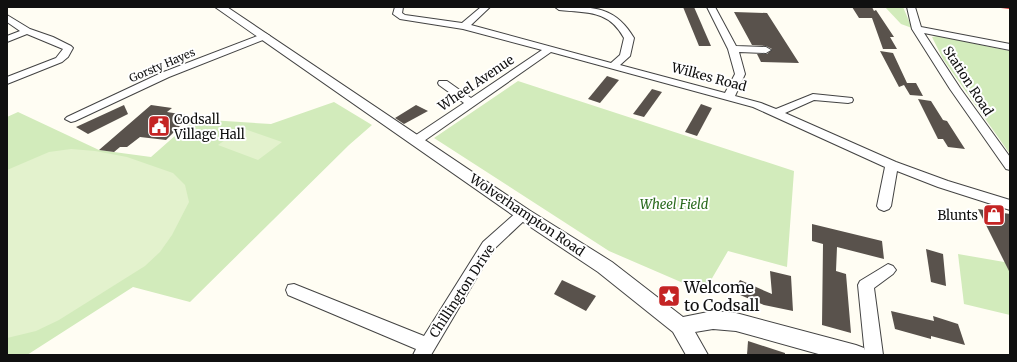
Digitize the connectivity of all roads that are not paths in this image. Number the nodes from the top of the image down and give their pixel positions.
1 (220, 7) edge
2 (399, 7) edge
3 (486, 7) edge
4 (560, 7) edge
5 (711, 7) edge
6 (911, 7) edge
7 (7, 18) edge
8 (464, 26) junction
9 (918, 29) junction
10 (27, 32) junction
11 (265, 36) junction
12 (7, 39) edge
13 (1010, 47) edge
14 (551, 48) junction
15 (733, 49) junction
16 (766, 50) dead end
17 (613, 66) junction
18 (7, 81) edge
19 (443, 83) dead end
20 (729, 97) junction
21 (848, 100) dead end
22 (472, 103) junction
23 (777, 113) junction
24 (71, 119) dead end
25 (418, 140) junction
26 (892, 165) junction
27 (1010, 166) edge
28 (1010, 205) edge
29 (884, 206) dead end
30 (523, 214) junction
31 (888, 270) dead end
32 (294, 290) dead end
33 (680, 326) junction
34 (424, 350) edge
35 (697, 355) edge
36 (856, 355) edge
37 (874, 355) edge

1 - 11 street, Wolverhampton Road
2 - 8 street, Wilkes Road
3 - 8 street
4 - 17 street
5 - 15 street
6 - 9 street, Station Road
7 - 10 street
8 - 14 street, Wilkes Road
9 - 13 street
9 - 27 street, Station Road
10 - 12 street
10 - 18 street
11 - 24 street, Gorsty Hayes
11 - 25 street, Wolverhampton Road
14 - 17 street, Wilkes Road
14 - 22 street, Wheel Avenue
15 - 16 street
15 - 20 street
17 - 20 street, Wilkes Road
19 - 22 street
20 - 23 street, Wilkes Road
21 - 23 street
22 - 25 street, Wheel Avenue
23 - 26 street, Wilkes Road
25 - 30 street, Wolverhampton Road
26 - 28 street, Wilkes Road
26 - 29 street
30 - 33 street, Wolverhampton Road
30 - 34 street, Chillington Drive
31 - 37 street
32 - 34 street
33 - 35 street
33 - 36 street

